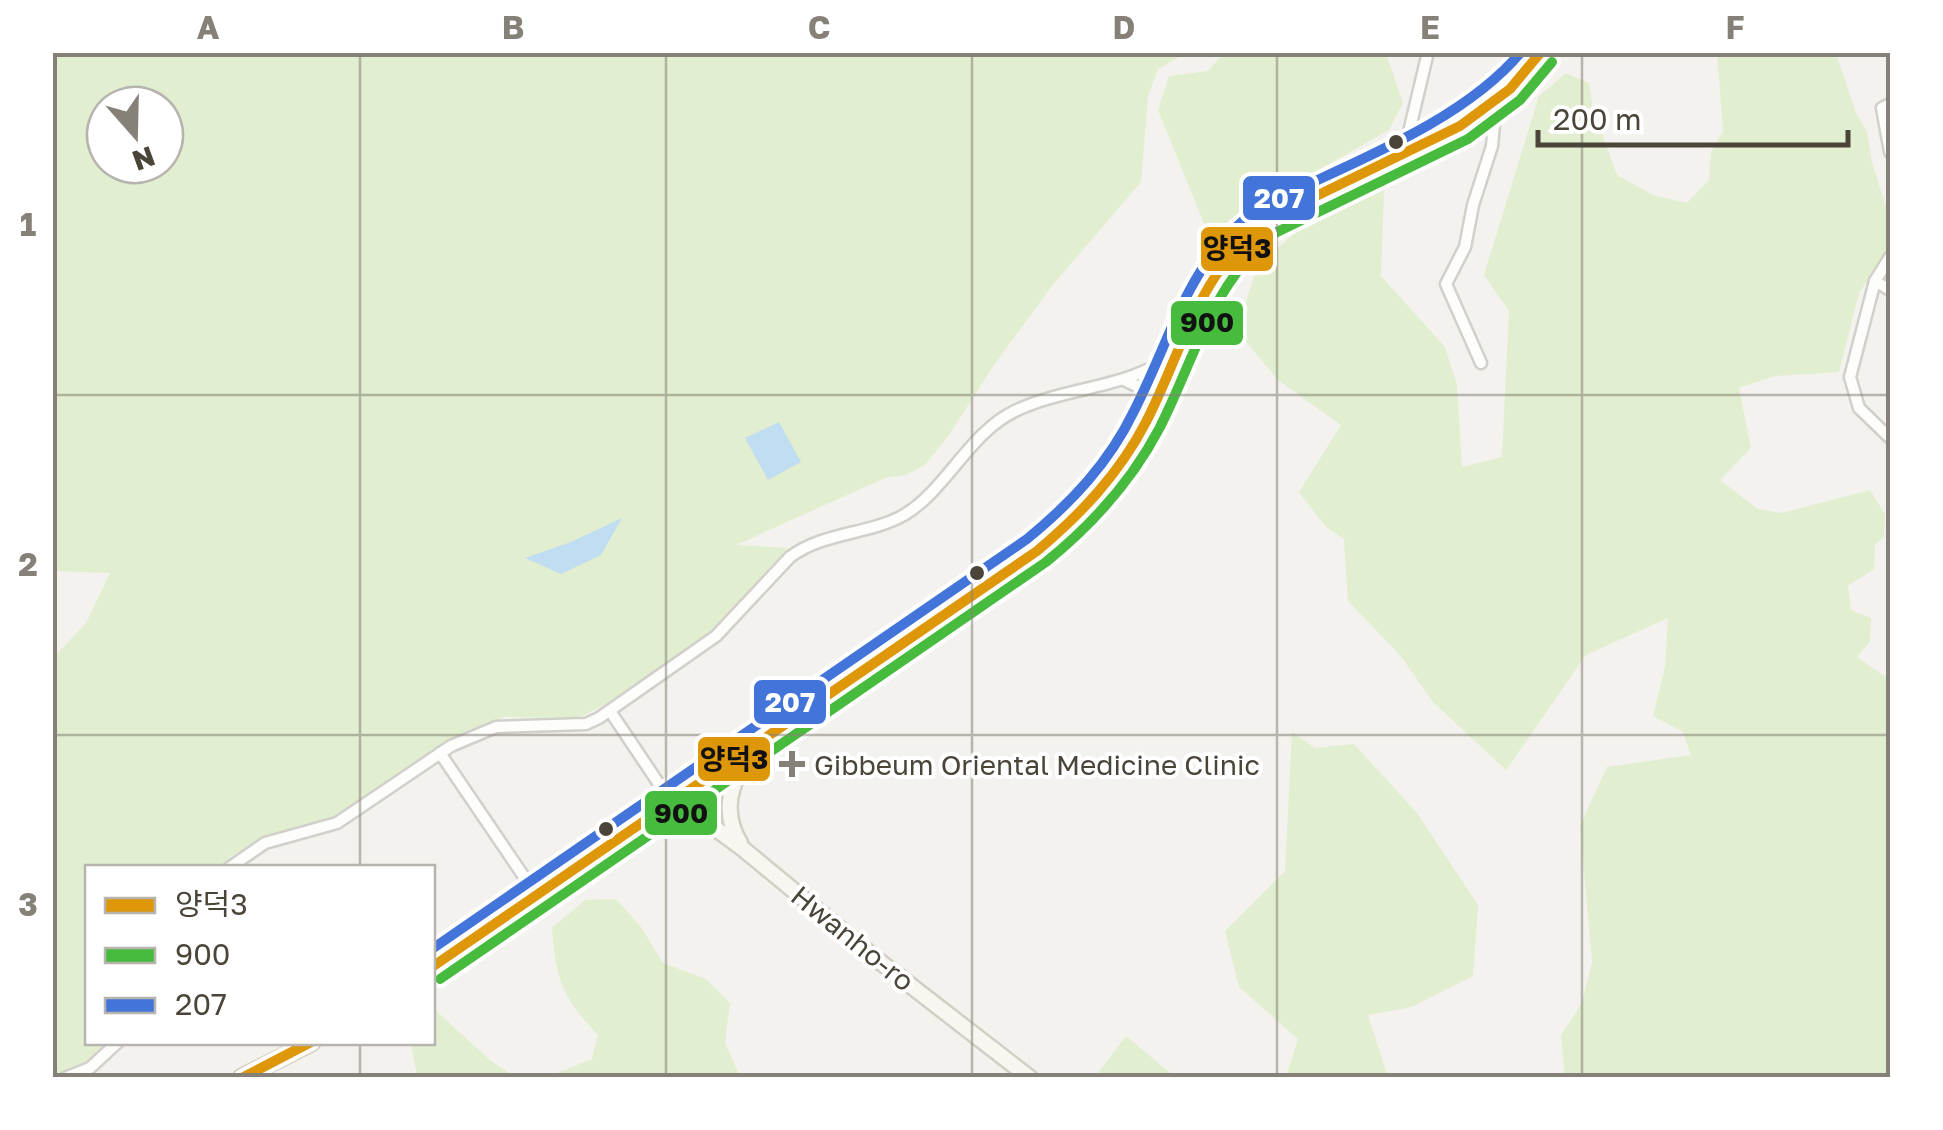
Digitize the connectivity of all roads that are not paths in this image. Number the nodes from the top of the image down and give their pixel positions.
1 (1428, 52) edge
2 (1541, 52) edge
3 (1496, 102) junction
4 (1886, 106) edge
5 (1890, 152) edge
6 (1404, 153) junction
7 (1890, 256) edge
8 (1876, 280) junction
9 (1890, 290) edge
10 (1177, 354) junction
11 (1481, 363) dead end
12 (1120, 381) junction
13 (1148, 419) junction
14 (1890, 438) edge
15 (610, 711) junction
16 (749, 751) junction
17 (440, 753) junction
18 (677, 800) junction
19 (742, 848) junction
20 (232, 865) edge
21 (537, 896) junction
22 (435, 965) edge
23 (116, 1045) edge
24 (306, 1045) edge
25 (93, 1073) edge
26 (65, 1078) edge
27 (241, 1078) edge
28 (1030, 1078) edge

1 - 6 street
2 - 3 main road
3 - 6 main road
3 - 11 street
4 - 5 street
6 - 10 main road
7 - 8 street
8 - 9 street
8 - 14 street
10 - 12 street
10 - 13 main road
12 - 13 street
12 - 15 street
13 - 16 main road
15 - 17 street
15 - 18 street
16 - 18 main road
16 - 19 street
17 - 20 street
17 - 21 street
18 - 19 street, Hwanho-ro
18 - 21 main road
19 - 28 street, Hwanho-ro
21 - 22 main road
23 - 25 street
24 - 27 main road
25 - 26 street

